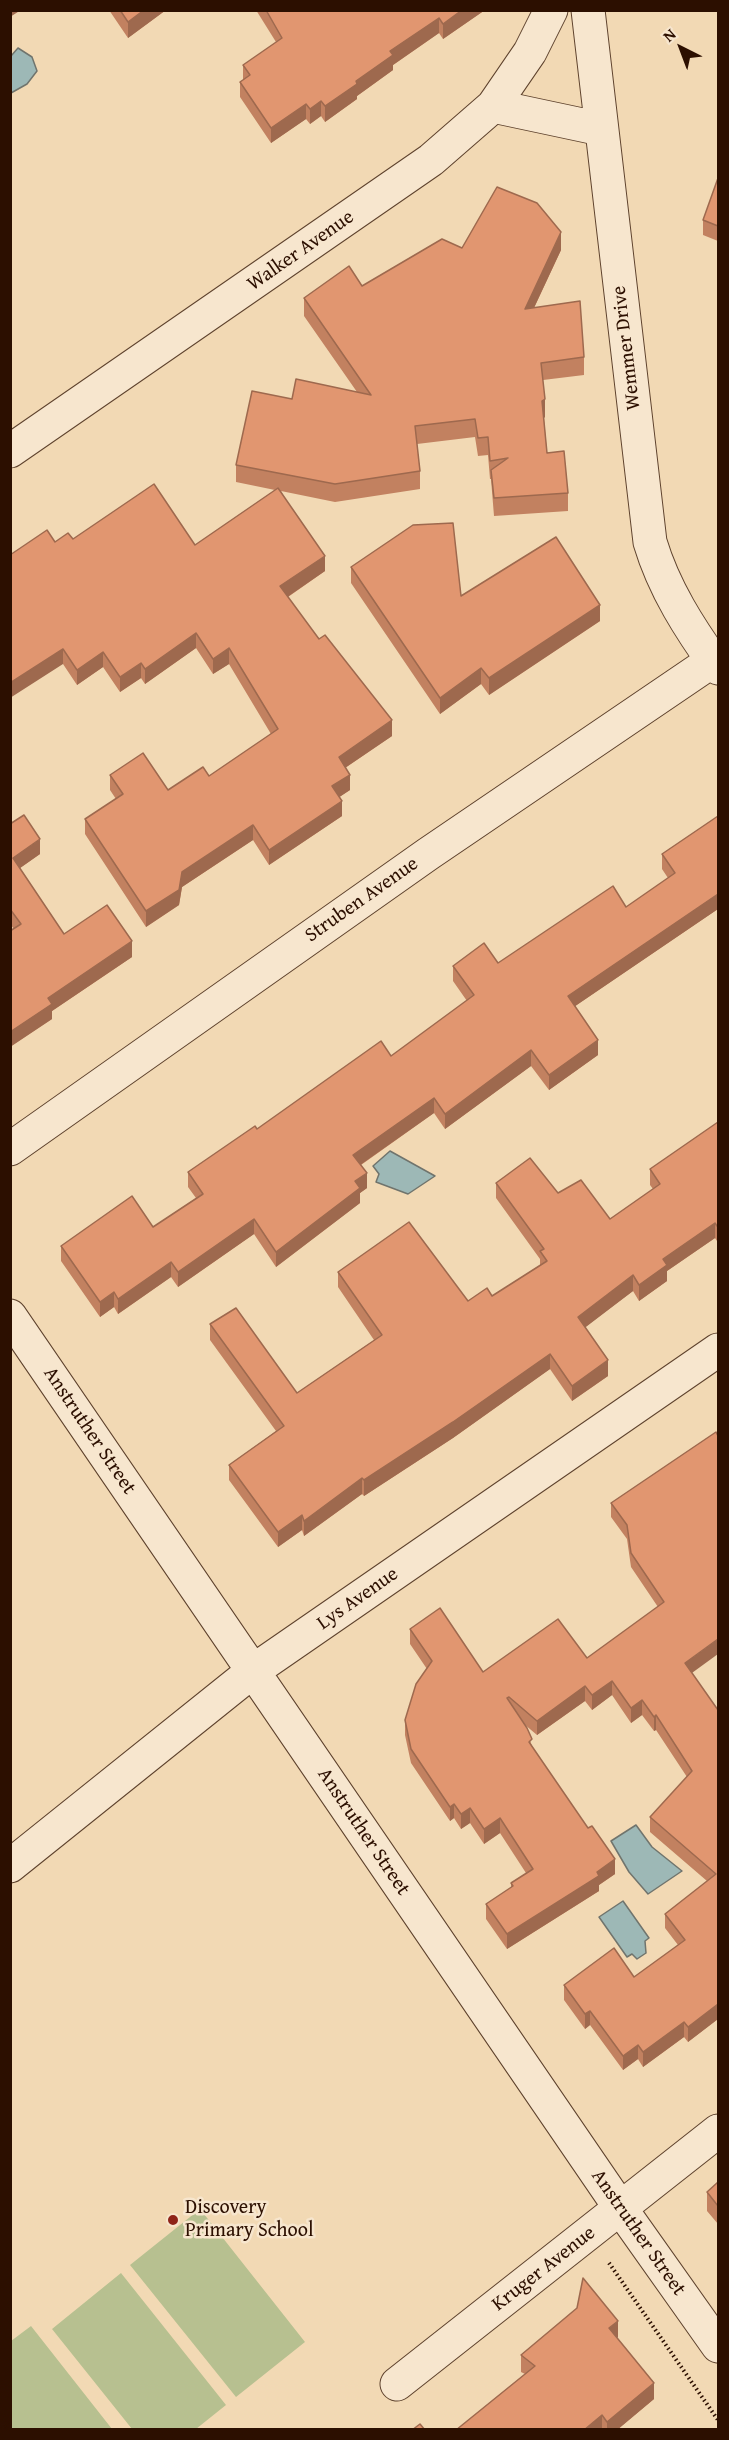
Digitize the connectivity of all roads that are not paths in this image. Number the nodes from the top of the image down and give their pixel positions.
1 (551, 10) edge
2 (588, 10) edge
3 (493, 106) junction
4 (601, 129) junction
5 (10, 451) edge
6 (717, 662) edge
7 (10, 1149) edge
8 (10, 1316) edge
9 (718, 1350) edge
10 (253, 1671) junction
11 (10, 1866) edge
12 (718, 2131) edge
13 (621, 2209) junction
14 (718, 2346) edge
15 (397, 2384) dead end

1 - 3 street, Walker Avenue
2 - 4 street, Wemmer Drive
3 - 4 street
3 - 5 street, Walker Avenue
4 - 6 street, Wemmer Drive
6 - 7 street, Struben Avenue
8 - 10 street, Anstruther Street
9 - 10 street, Lys Avenue
10 - 11 street, Lys Avenue
10 - 13 street, Anstruther Street
12 - 13 street, Kruger Avenue
13 - 14 street, Anstruther Street
13 - 15 street, Kruger Avenue

